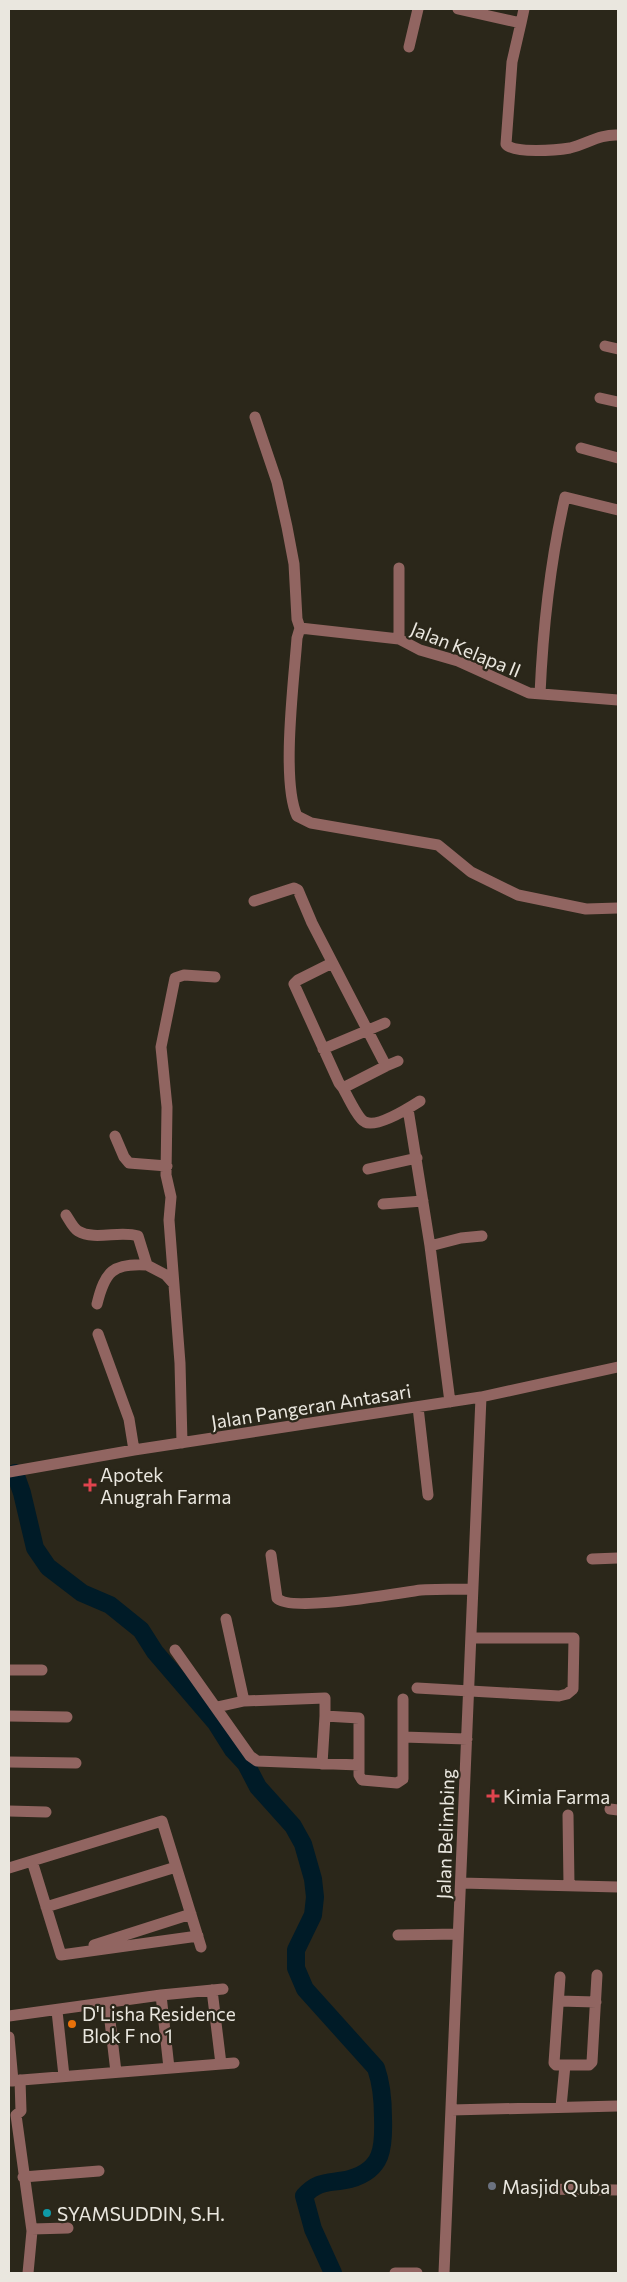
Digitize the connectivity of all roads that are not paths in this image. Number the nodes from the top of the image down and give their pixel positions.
1 (418, 9) edge
2 (463, 9) edge
3 (524, 9) edge
4 (514, 17) edge
5 (409, 47) dead end
6 (618, 135) edge
7 (605, 346) dead end
8 (618, 349) edge
9 (600, 398) dead end
10 (618, 402) edge
11 (255, 417) dead end
12 (581, 448) dead end
13 (618, 458) edge
14 (618, 510) edge
15 (398, 568) dead end
16 (300, 628) junction
17 (399, 639) junction
18 (540, 694) junction
19 (618, 700) edge
20 (254, 901) dead end
21 (618, 908) edge
22 (332, 963) junction
23 (215, 977) dead end
24 (385, 1023) dead end
25 (367, 1031) junction
26 (323, 1049) junction
27 (398, 1060) dead end
28 (386, 1066) junction
29 (343, 1088) junction
30 (420, 1101) dead end
31 (408, 1109) junction
32 (115, 1136) dead end
33 (417, 1158) junction
34 (167, 1166) junction
35 (368, 1168) dead end
36 (423, 1201) junction
37 (383, 1204) dead end
38 (66, 1216) dead end
39 (482, 1236) dead end
40 (430, 1246) junction
41 (147, 1265) junction
42 (174, 1284) junction
43 (97, 1304) dead end
44 (98, 1334) dead end
45 (618, 1368) edge
46 (481, 1397) junction
47 (450, 1402) junction
48 (418, 1407) junction
49 (182, 1443) junction
50 (134, 1450) junction
51 (10, 1472) edge
52 (428, 1495) dead end
53 (271, 1555) dead end
54 (618, 1558) edge
55 (592, 1559) dead end
56 (471, 1588) junction
57 (226, 1619) dead end
58 (471, 1638) junction
59 (175, 1650) dead end
60 (9, 1670) edge
61 (42, 1670) dead end
62 (417, 1688) dead end
63 (469, 1690) junction
64 (403, 1700) dead end
65 (244, 1701) junction
66 (217, 1707) junction
67 (9, 1716) edge
68 (326, 1716) junction
69 (67, 1717) dead end
70 (403, 1737) junction
71 (467, 1739) junction
72 (9, 1762) edge
73 (76, 1764) dead end
74 (322, 1764) junction
75 (359, 1765) junction
76 (9, 1811) edge
77 (46, 1812) dead end
78 (568, 1815) dead end
79 (32, 1861) junction
80 (176, 1867) junction
81 (9, 1868) edge
82 (461, 1883) junction
83 (569, 1885) junction
84 (618, 1887) edge
85 (46, 1907) junction
86 (191, 1914) junction
87 (458, 1934) junction
88 (398, 1935) dead end
89 (62, 1955) junction
90 (597, 1975) dead end
91 (560, 1977) dead end
92 (161, 1995) junction
93 (559, 2001) junction
94 (596, 2002) junction
95 (108, 2004) junction
96 (57, 2011) junction
97 (9, 2016) edge
98 (9, 2037) edge
99 (221, 2064) junction
100 (234, 2064) dead end
101 (565, 2065) junction
102 (169, 2068) junction
103 (116, 2072) junction
104 (64, 2076) junction
105 (14, 2081) edge
106 (618, 2106) edge
107 (561, 2107) junction
108 (451, 2110) junction
109 (99, 2171) dead end
110 (24, 2177) junction
111 (534, 2189) dead end
112 (618, 2190) edge
113 (68, 2228) dead end
114 (32, 2229) junction
115 (28, 2273) edge
116 (394, 2273) edge
117 (416, 2273) edge
118 (444, 2273) edge

1 - 5 street
2 - 4 street
3 - 4 street
4 - 6 street
7 - 8 street
9 - 10 street
11 - 16 street
12 - 13 street
14 - 18 street
15 - 17 street
16 - 17 street, Jalan Kelapa II
16 - 21 street
17 - 18 street, Jalan Kelapa II
18 - 19 street, Jalan Kelapa II
20 - 22 street
22 - 25 street
22 - 26 street
23 - 34 street
24 - 25 street
25 - 26 street
25 - 28 street
26 - 29 street
27 - 28 street
28 - 29 street
29 - 31 street
30 - 31 street
31 - 33 street
32 - 34 street
33 - 35 street
33 - 36 street
34 - 42 street
36 - 37 street
36 - 40 street
38 - 41 street
39 - 40 street
40 - 47 street
41 - 42 street
41 - 43 street
42 - 49 street
44 - 50 street
45 - 46 street, Jalan Pangeran Antasari
46 - 47 street, Jalan Pangeran Antasari
46 - 56 street, Jalan Belimbing
47 - 48 street, Jalan Pangeran Antasari
48 - 49 street, Jalan Pangeran Antasari
48 - 52 street
49 - 50 street, Jalan Pangeran Antasari
50 - 51 street, Jalan Pangeran Antasari
53 - 56 street
54 - 55 street
56 - 58 street, Jalan Belimbing
57 - 65 street
58 - 63 street, Jalan Belimbing
58 - 63 street
59 - 66 street
60 - 61 street
62 - 63 street
63 - 71 street, Jalan Belimbing
64 - 70 street
65 - 66 street
65 - 68 street
66 - 74 street
67 - 69 street
68 - 74 street
68 - 75 street
70 - 71 street
70 - 75 street
71 - 82 street, Jalan Belimbing
72 - 73 street
74 - 75 street
76 - 77 street
78 - 83 street
79 - 80 street
79 - 81 street
79 - 85 street
80 - 85 street
80 - 86 street
82 - 83 street
82 - 87 street, Jalan Belimbing
83 - 84 street
85 - 89 street
86 - 89 street
86 - 89 street
87 - 88 street
87 - 108 street, Jalan Belimbing
90 - 94 street
91 - 93 street
92 - 95 street
92 - 99 street
92 - 102 street
93 - 94 street
93 - 101 street
94 - 101 street
95 - 96 street
95 - 103 street
96 - 97 street
96 - 104 street
98 - 105 street
99 - 100 street
99 - 102 street
101 - 107 street
102 - 103 street
103 - 104 street
104 - 105 street
105 - 110 street
106 - 107 street
107 - 108 street
108 - 118 street, Jalan Belimbing
109 - 110 street
110 - 114 street
111 - 112 street
113 - 114 street
114 - 115 street
116 - 117 street

